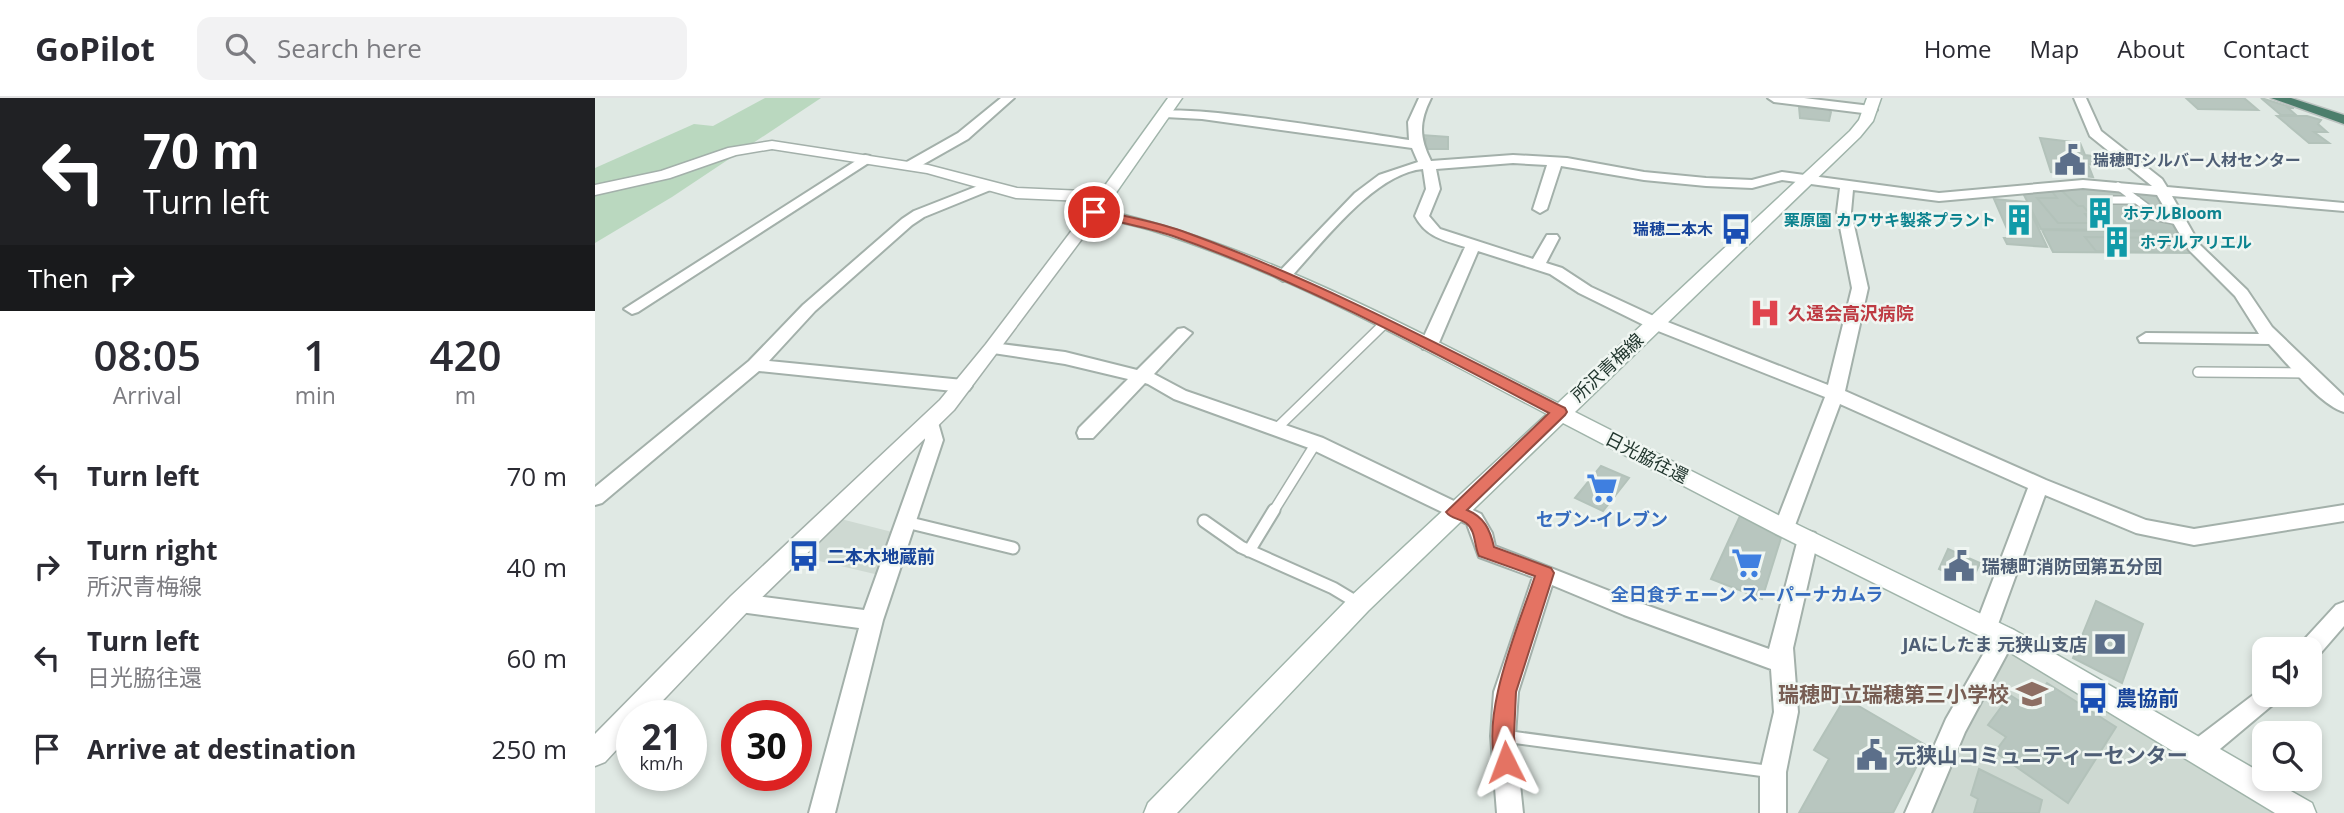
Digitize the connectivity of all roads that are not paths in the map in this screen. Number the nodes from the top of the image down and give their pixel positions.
1 (1008, 98) edge
2 (1175, 98) edge
3 (1425, 98) edge
4 (1774, 98) edge
5 (2080, 98) edge
6 (2278, 98) edge
7 (2300, 98) edge
8 (1872, 104) edge
9 (1165, 113) junction
10 (2344, 113) edge
11 (2344, 121) edge
12 (1416, 145) junction
13 (865, 159) junction
14 (1555, 162) junction
15 (1426, 165) junction
16 (910, 166) junction
17 (1808, 179) junction
18 (988, 186) junction
19 (1847, 186) junction
20 (2118, 186) junction
21 (2161, 189) junction
22 (595, 190) edge
23 (2110, 200) dead end
24 (2137, 200) junction
25 (1100, 205) junction
26 (2344, 207) edge
27 (1540, 209) dead end
28 (2178, 221) junction
29 (1552, 238) dead end
30 (2167, 241) dead end
31 (2190, 242) junction
32 (1473, 244) junction
33 (1538, 264) junction
34 (1283, 276) junction
35 (632, 309) dead end
36 (1385, 323) junction
37 (1654, 323) junction
38 (1184, 332) dead end
39 (2146, 338) dead end
40 (2273, 339) junction
41 (1429, 345) junction
42 (993, 348) junction
43 (755, 365) junction
44 (2198, 372) dead end
45 (2307, 373) junction
46 (1141, 377) junction
47 (963, 386) junction
48 (1835, 394) junction
49 (2344, 406) edge
50 (1560, 412) junction
51 (930, 423) junction
52 (1277, 428) junction
53 (1086, 433) dead end
54 (1316, 443) junction
55 (2039, 485) junction
56 (595, 498) edge
57 (1454, 512) junction
58 (2344, 513) edge
59 (1204, 521) dead end
60 (906, 522) junction
61 (1784, 527) junction
62 (1808, 540) junction
63 (1013, 548) dead end
64 (1248, 551) junction
65 (1545, 573) junction
66 (740, 603) junction
67 (1359, 604) junction
68 (2344, 611) edge
69 (872, 620) junction
70 (1996, 632) junction
71 (2321, 637) edge
72 (1782, 663) junction
73 (2253, 707) edge
74 (1503, 736) junction
75 (2199, 751) junction
76 (595, 753) edge
77 (1773, 772) junction
78 (1167, 810) edge
79 (821, 813) edge
80 (1510, 813) edge
81 (1773, 813) edge
82 (1918, 813) edge
83 (2302, 813) edge

1 - 16 street
2 - 9 main road
3 - 12 street
4 - 8 street
5 - 21 street
6 - 11 highway
7 - 10 highway
8 - 17 main road, 所沢青梅線
9 - 12 street
9 - 25 main road
12 - 15 street
13 - 16 main road, 日光脇往還
13 - 22 main road, 日光脇往還
13 - 35 street
14 - 15 street
14 - 17 street
14 - 27 street
15 - 32 street
15 - 34 street
16 - 18 main road, 日光脇往還
17 - 19 street
17 - 37 main road, 所沢青梅線
18 - 25 main road, 日光脇往還
18 - 43 street
19 - 20 street
19 - 48 street
20 - 21 street
20 - 24 lane
21 - 26 street
21 - 28 street
23 - 24 lane
24 - 28 lane
25 - 34 main road, 日光脇往還
25 - 42 main road
28 - 31 street
29 - 33 street
30 - 31 lane
31 - 40 street
32 - 33 street
32 - 41 street
33 - 37 street
34 - 36 main road, 日光脇往還
36 - 41 main road, 日光脇往還
36 - 52 lane
37 - 48 street
37 - 50 main road, 所沢青梅線
38 - 46 street
39 - 40 street
40 - 45 street
41 - 50 main road, 日光脇往還
42 - 46 street
42 - 47 main road
43 - 47 street
43 - 56 street
44 - 45 lane
45 - 49 street
46 - 52 street
46 - 53 street
47 - 51 main road
48 - 55 street
48 - 61 street
50 - 57 main road, 所沢青梅線
50 - 61 main road, 日光脇往還
51 - 60 street
51 - 66 main road
52 - 54 street
54 - 57 street
54 - 64 lane
55 - 58 street
55 - 70 street
57 - 65 street
57 - 67 main road, 所沢青梅線
59 - 64 lane
60 - 63 lane
60 - 69 street
61 - 62 main road, 日光脇往還
62 - 70 main road, 日光脇往還
62 - 72 street
64 - 67 lane
65 - 72 street
65 - 74 street
66 - 69 street
66 - 76 main road
67 - 78 main road, 所沢青梅線
68 - 71 street
69 - 79 street
70 - 75 main road, 日光脇往還
70 - 82 street
72 - 77 street
73 - 75 street
74 - 77 lane
74 - 80 street
75 - 83 main road, 日光脇往還
77 - 81 street

